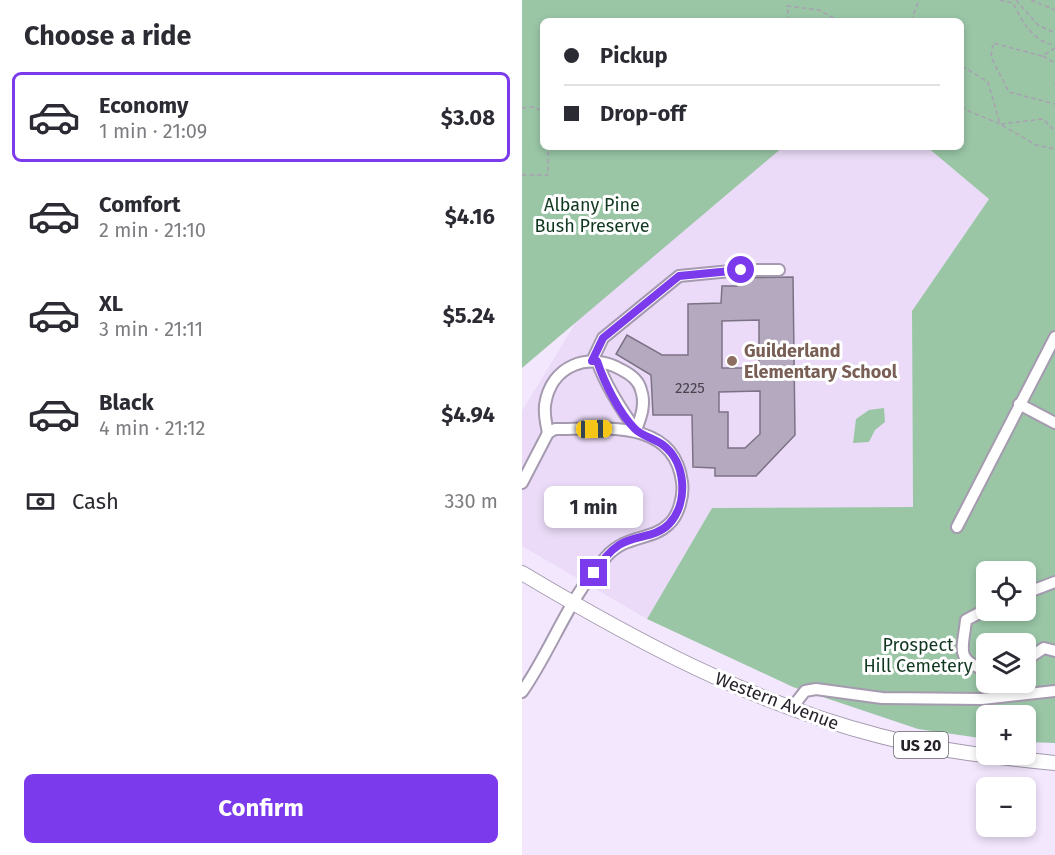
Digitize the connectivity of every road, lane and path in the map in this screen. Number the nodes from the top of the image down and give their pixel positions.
1 (919, 0) edge
2 (1000, 0) edge
3 (1016, 0) edge
4 (1031, 0) edge
5 (1055, 9) edge
6 (789, 18) edge
7 (833, 18) edge
8 (912, 18) edge
9 (1055, 33) edge
10 (1055, 46) edge
11 (1042, 56) junction
12 (1055, 63) edge
13 (964, 67) edge
14 (1055, 104) edge
15 (522, 108) edge
16 (964, 108) edge
17 (540, 110) edge
18 (1000, 124) junction
19 (1055, 131) edge
20 (1055, 148) edge
21 (548, 150) edge
22 (522, 175) edge
23 (779, 270) dead end
24 (1054, 341) edge
25 (594, 361) junction
26 (1019, 404) junction
27 (1055, 423) edge
28 (636, 430) junction
29 (548, 433) junction
30 (522, 483) edge
31 (957, 527) dead end
32 (522, 573) edge
33 (1055, 582) edge
34 (1036, 589) edge
35 (572, 603) junction
36 (976, 615) edge
37 (1055, 651) edge
38 (1036, 653) edge
39 (976, 667) edge
40 (1055, 691) edge
41 (522, 692) edge
42 (791, 709) junction
43 (1055, 763) edge

1 - 8 path
2 - 10 path
3 - 9 path
4 - 5 path
6 - 7 path
10 - 11 path
11 - 12 path
11 - 14 path
13 - 18 path
15 - 17 path
16 - 18 path
18 - 19 path
18 - 20 path
21 - 22 path
23 - 25 street
24 - 26 street
25 - 28 street
25 - 28 street
25 - 29 street
26 - 27 street
26 - 31 street
28 - 29 street
28 - 35 street
29 - 30 street
32 - 35 main road, Western Avenue / US 20
33 - 34 street
35 - 41 street
35 - 42 main road, Western Avenue / US 20
36 - 39 street
37 - 38 street
40 - 42 street
42 - 43 main road, Western Avenue / US 20

